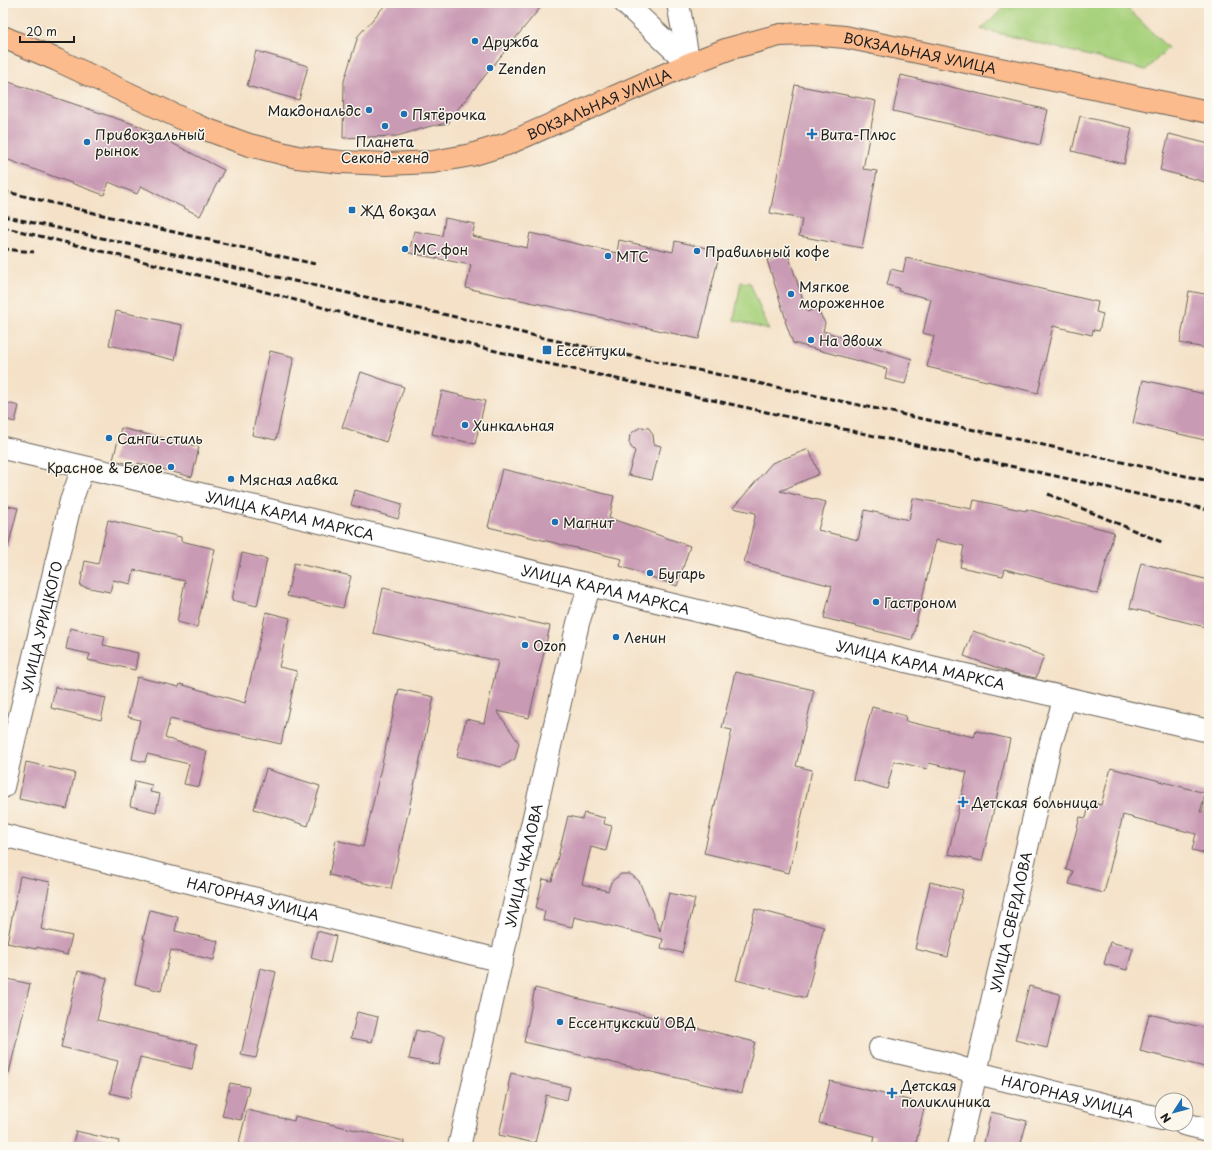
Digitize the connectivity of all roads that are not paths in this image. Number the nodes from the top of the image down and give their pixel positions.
1 (625, 3) edge
2 (678, 3) edge
3 (3, 37) edge
4 (689, 64) junction
5 (1209, 112) edge
6 (3, 448) edge
7 (83, 468) junction
8 (590, 585) junction
9 (1065, 698) junction
10 (1209, 731) edge
11 (3, 787) edge
12 (3, 835) edge
13 (502, 962) junction
14 (880, 1048) dead end
15 (977, 1073) junction
16 (1154, 1117) edge
17 (1194, 1126) edge
18 (1209, 1130) edge
19 (459, 1147) edge
20 (959, 1147) edge

1 - 4 street
2 - 4 street
3 - 4 main road, ВОКЗАЛЬНАЯ УЛИЦА
4 - 5 main road, ВОКЗАЛЬНАЯ УЛИЦА
6 - 7 street, УЛИЦА КАРЛА МАРКСА
7 - 8 street, УЛИЦА КАРЛА МАРКСА
7 - 11 street, УЛИЦА УРИЦКОГО
8 - 9 street, УЛИЦА КАРЛА МАРКСА
8 - 13 street, УЛИЦА ЧКАЛОВА
9 - 10 street, УЛИЦА КАРЛА МАРКСА
9 - 15 street, УЛИЦА СВЕРДЛОВА
12 - 13 street, НАГОРНАЯ УЛИЦА
13 - 19 street, УЛИЦА ЧКАЛОВА
14 - 15 street, НАГОРНАЯ УЛИЦА
15 - 16 street, НАГОРНАЯ УЛИЦА
15 - 20 street, УЛИЦА СВЕРДЛОВА
17 - 18 street

